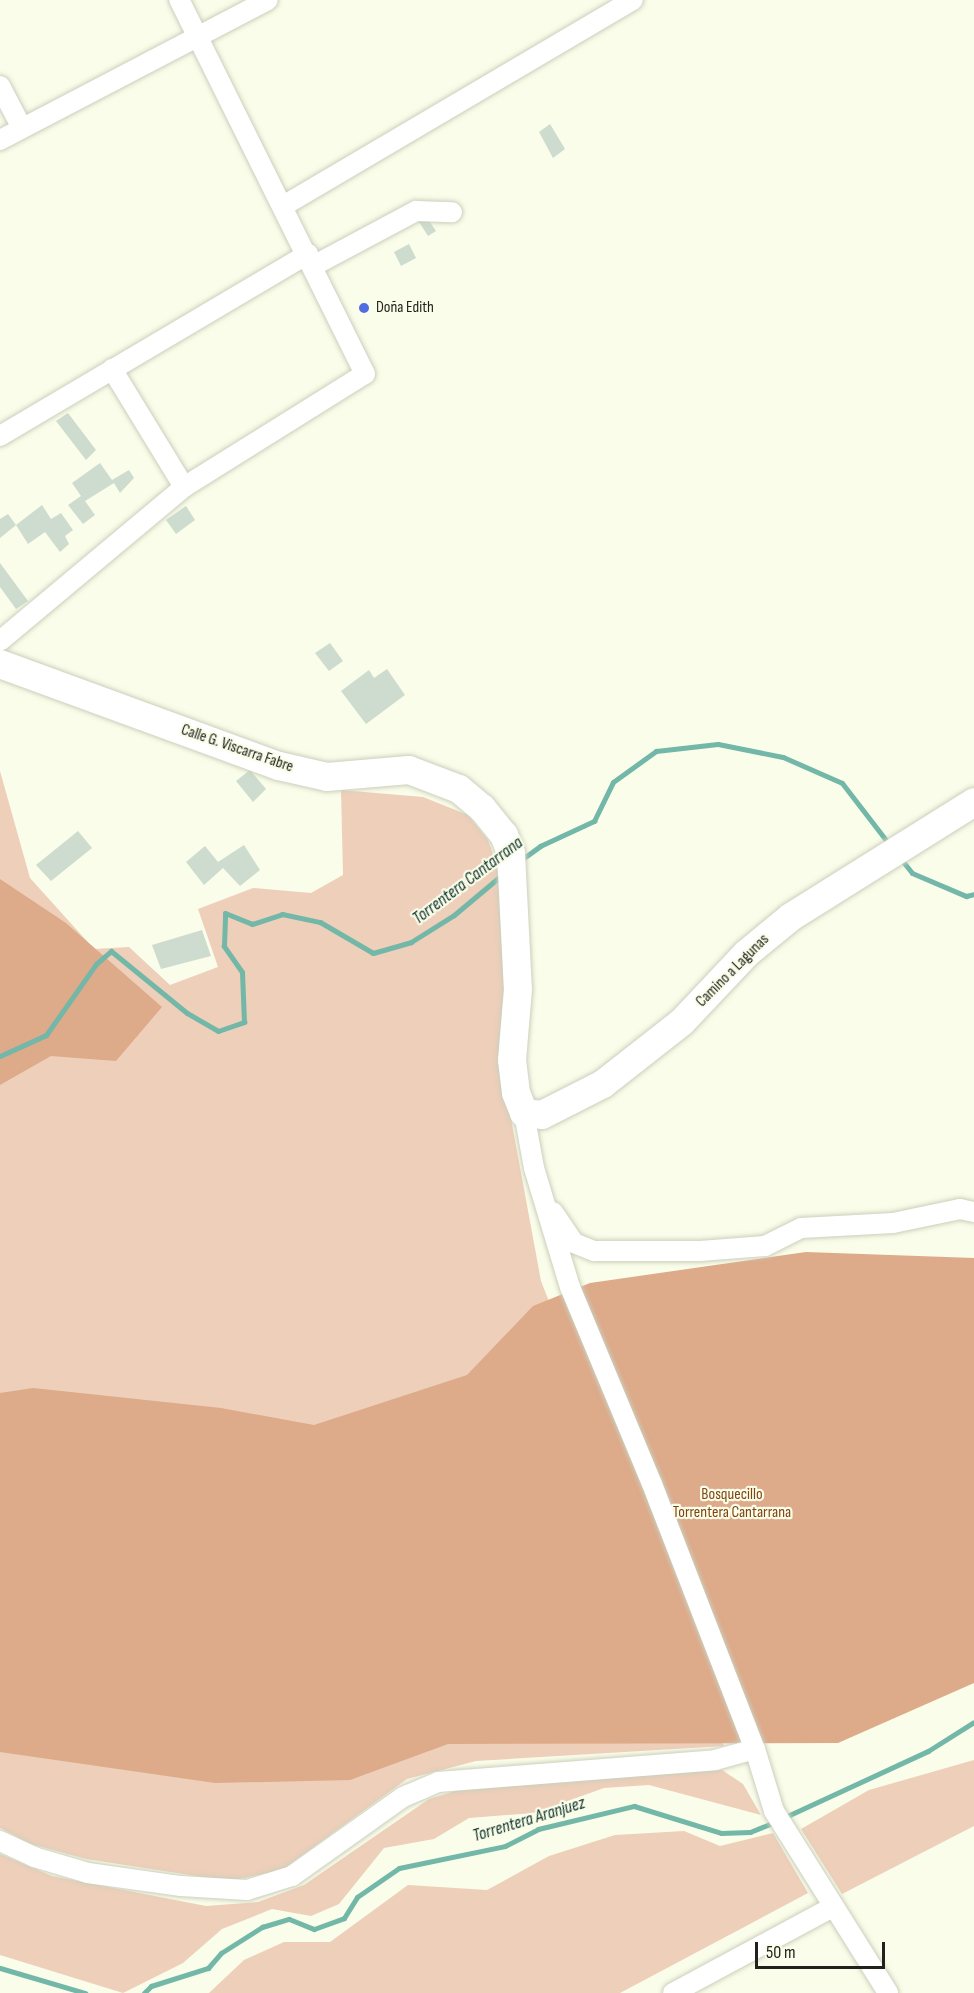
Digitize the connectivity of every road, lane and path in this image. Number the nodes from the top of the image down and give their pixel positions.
1 (179, 0) edge
2 (268, 0) edge
3 (629, 1) edge
4 (198, 37) junction
5 (0, 86) edge
6 (22, 128) junction
7 (0, 140) edge
8 (283, 206) junction
9 (452, 212) dead end
10 (310, 260) junction
11 (112, 369) junction
12 (0, 436) edge
13 (184, 487) junction
14 (0, 641) edge
15 (0, 664) edge
16 (974, 802) edge
17 (524, 1113) junction
18 (534, 1168) junction
19 (974, 1212) edge
20 (755, 1749) junction
21 (0, 1841) edge
22 (833, 1907) junction
23 (673, 1993) edge
24 (888, 1993) edge

1 - 4 street
2 - 4 street
3 - 8 street
4 - 6 street
4 - 8 street
5 - 6 street
6 - 7 street
8 - 10 street
9 - 10 street
10 - 11 street
10 - 13 street
11 - 12 street
11 - 13 street
13 - 14 street
15 - 17 street, Calle G. Viscarra Fabre
16 - 17 street, Camino a Lagunas
17 - 18 street
18 - 19 street
18 - 20 street
20 - 21 street
20 - 22 street
22 - 23 street
22 - 24 street

